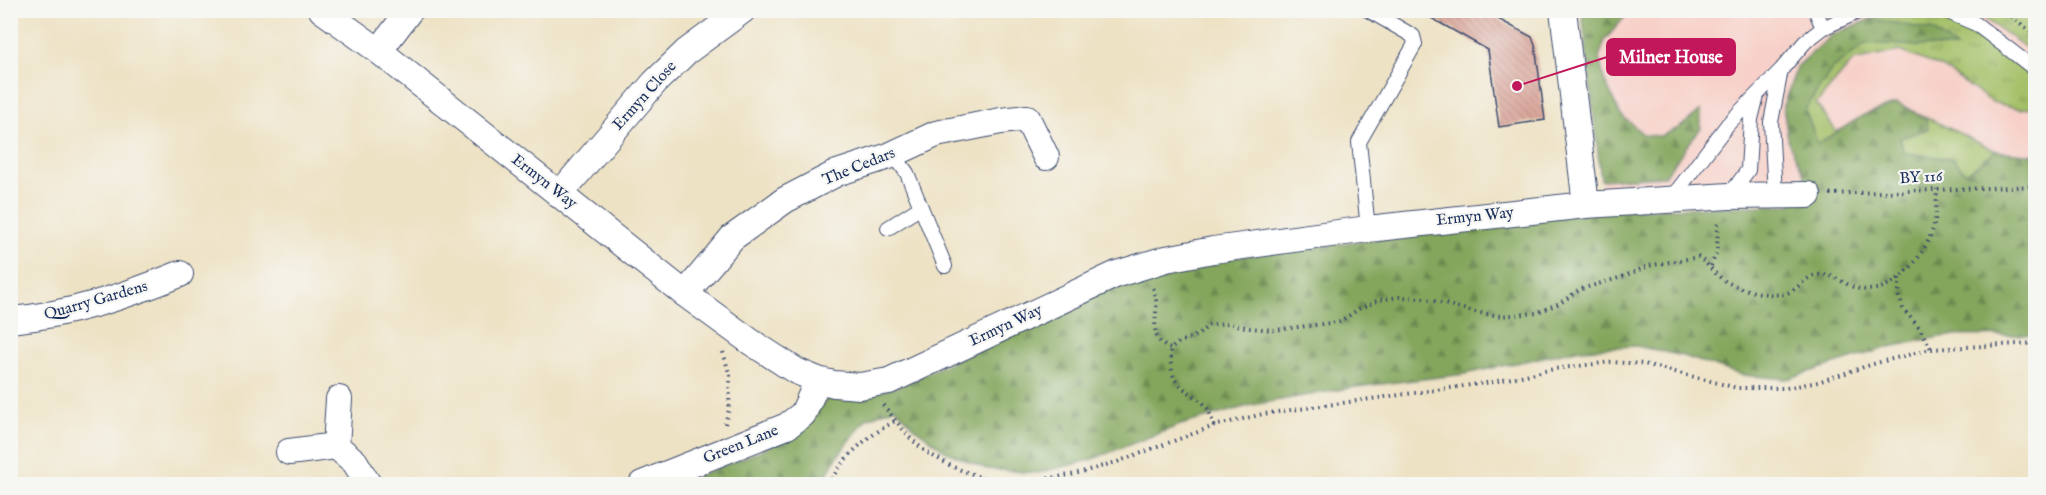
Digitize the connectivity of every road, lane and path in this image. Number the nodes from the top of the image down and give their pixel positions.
1 (322, 10) edge
2 (410, 10) edge
3 (743, 10) edge
4 (1368, 10) edge
5 (1563, 10) edge
6 (1817, 10) edge
7 (1862, 10) edge
8 (1943, 10) edge
9 (2001, 10) edge
10 (1823, 28) junction
11 (2036, 35) edge
12 (379, 51) junction
13 (1781, 70) junction
14 (2036, 70) edge
15 (1757, 95) junction
16 (889, 156) junction
17 (1046, 157) dead end
18 (2036, 186) edge
19 (1937, 189) junction
20 (559, 195) junction
21 (1774, 195) junction
22 (1808, 195) joint
23 (1723, 196) junction
24 (1670, 200) junction
25 (1586, 204) junction
26 (921, 207) junction
27 (888, 228) dead end
28 (1368, 229) junction
29 (1143, 265) junction
30 (945, 266) dead end
31 (1711, 266) junction
32 (180, 274) dead end
33 (1899, 278) junction
34 (686, 294) junction
35 (717, 318) junction
36 (10, 320) edge
37 (2036, 343) edge
38 (1171, 349) junction
39 (1931, 350) junction
40 (818, 380) junction
41 (875, 384) junction
42 (339, 399) dead end
43 (895, 421) junction
44 (724, 426) dead end
45 (1214, 426) junction
46 (336, 446) junction
47 (289, 452) dead end
48 (368, 484) edge
49 (642, 484) edge
50 (829, 484) edge

1 - 12 street, Ermyn Way
2 - 12 street
3 - 20 street, Ermyn Close
4 - 28 lane
5 - 25 street
6 - 10 lane
7 - 10 lane
8 - 14 lane
9 - 11 path
10 - 13 lane
12 - 20 street, Ermyn Way
13 - 15 lane
13 - 21 lane
15 - 23 lane
15 - 24 lane
16 - 17 street, The Cedars
16 - 26 lane
16 - 34 street, The Cedars
18 - 19 path, BY 116
19 - 22 path, BY 116
19 - 33 path
20 - 34 street, Ermyn Way
21 - 22 street, Ermyn Way
21 - 23 street, Ermyn Way
23 - 24 street, Ermyn Way
23 - 31 path
24 - 25 street, Ermyn Way
25 - 28 street, Ermyn Way
26 - 27 lane
26 - 30 lane
28 - 29 street, Ermyn Way
29 - 38 path
29 - 41 street, Ermyn Way
31 - 33 path
31 - 38 path
32 - 36 street, Quarry Gardens
33 - 39 path
34 - 35 street, Ermyn Way
35 - 40 street, Ermyn Way
35 - 44 path
37 - 39 path
38 - 45 path
39 - 45 path
40 - 41 street, Ermyn Way
40 - 49 street, Green Lane
41 - 43 path
42 - 46 street
43 - 45 path
43 - 50 path
46 - 47 street
46 - 48 street

